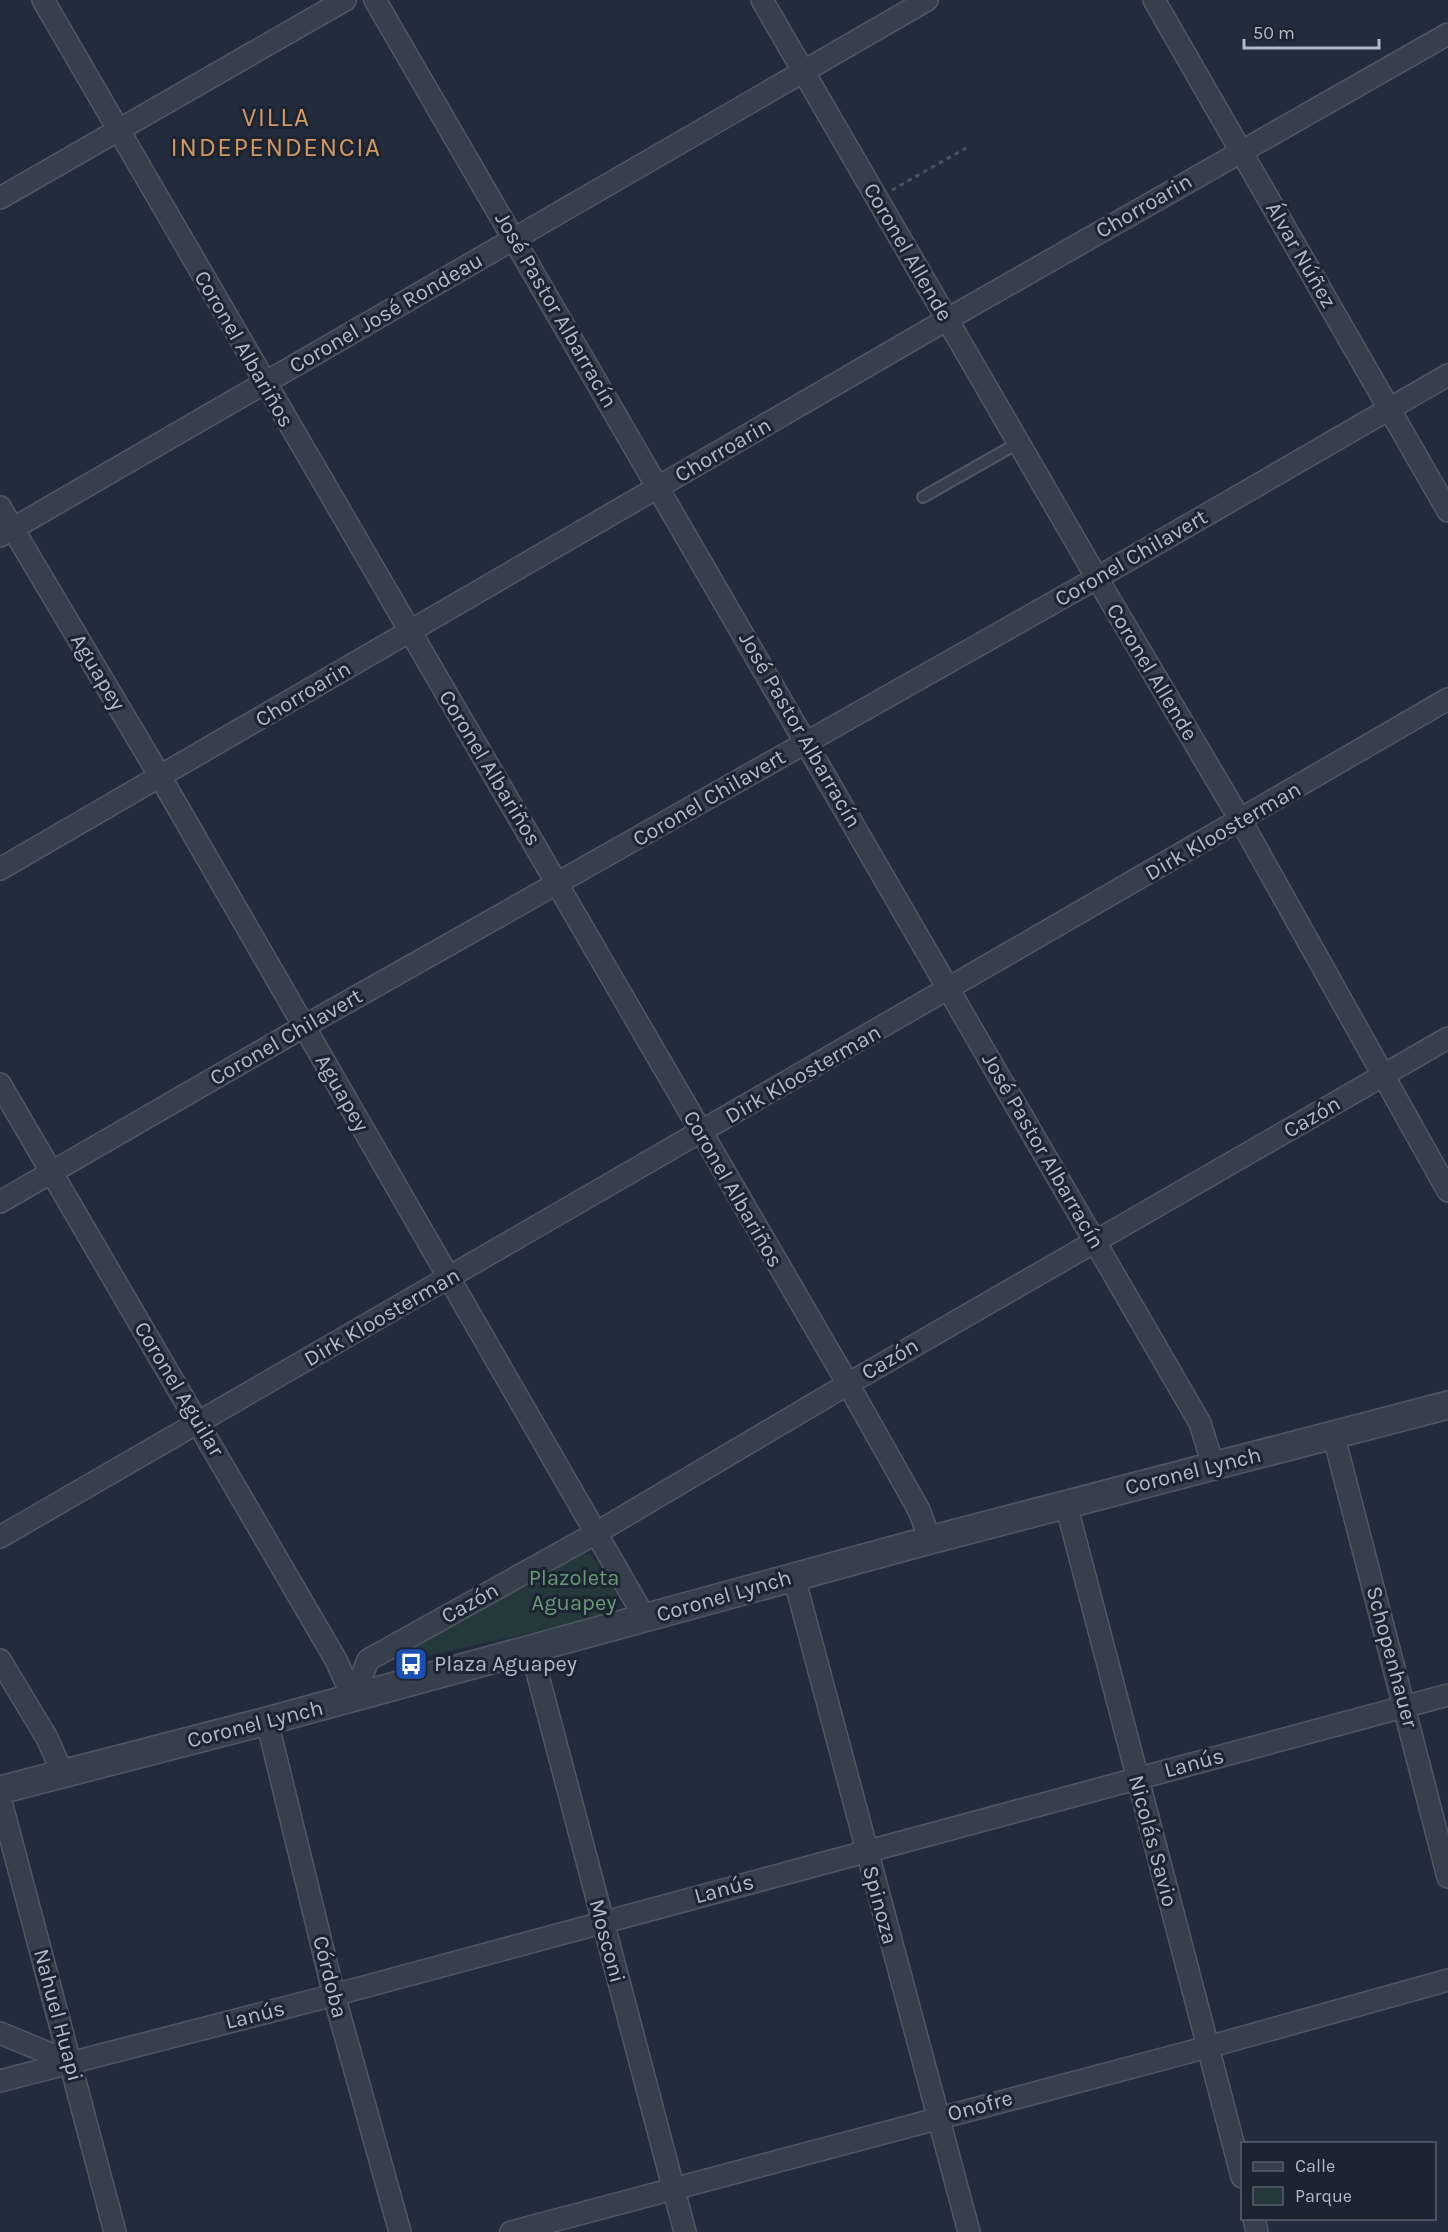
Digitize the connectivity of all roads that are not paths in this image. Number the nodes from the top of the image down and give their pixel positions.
1 (43, 0) edge
2 (345, 0) edge
3 (375, 0) edge
4 (762, 0) edge
5 (927, 0) edge
6 (1154, 0) edge
7 (1448, 33) edge
8 (803, 70) junction
9 (119, 129) junction
10 (1241, 151) junction
11 (0, 198) edge
12 (515, 238) junction
13 (946, 320) junction
14 (1448, 375) edge
15 (264, 384) junction
16 (1390, 410) junction
17 (1018, 443) junction
18 (658, 488) junction
19 (923, 497) dead end
20 (0, 507) edge
21 (1448, 511) edge
22 (6, 532) edge
23 (1097, 578) junction
24 (408, 631) junction
25 (1448, 699) edge
26 (807, 741) junction
27 (161, 778) junction
28 (1241, 821) junction
29 (0, 869) edge
30 (560, 884) junction
31 (949, 989) junction
32 (303, 1027) junction
33 (1448, 1038) edge
34 (1383, 1076) junction
35 (0, 1084) edge
36 (701, 1134) junction
37 (50, 1173) junction
38 (1448, 1191) edge
39 (0, 1202) edge
40 (1095, 1241) junction
41 (449, 1277) junction
42 (848, 1384) junction
43 (1448, 1405) edge
44 (200, 1424) junction
45 (1334, 1437) junction
46 (1213, 1465) junction
47 (1065, 1504) junction
48 (596, 1533) junction
49 (0, 1538) edge
50 (930, 1540) junction
51 (794, 1577) junction
52 (645, 1618) junction
53 (531, 1649) junction
54 (0, 1660) edge
55 (1448, 1695) edge
56 (353, 1698) junction
57 (1404, 1706) junction
58 (267, 1721) junction
59 (62, 1772) junction
60 (1137, 1778) junction
61 (0, 1790) edge
62 (0, 1798) edge
63 (866, 1851) junction
64 (1448, 1877) edge
65 (602, 1922) junction
66 (1448, 1980) edge
67 (334, 1995) junction
68 (0, 2033) edge
69 (1208, 2047) junction
70 (70, 2062) junction
71 (0, 2081) edge
72 (938, 2117) junction
73 (1241, 2173) edge
74 (674, 2188) junction
75 (115, 2232) edge
76 (400, 2232) edge
77 (511, 2232) edge
78 (685, 2232) edge
79 (969, 2232) edge

1 - 9 street, Coronel Albariños
2 - 9 street
3 - 12 street, José Pastor Albarracín
4 - 8 street, Coronel Allende
5 - 8 street, Coronel José Rondeau
6 - 10 street, Álvar Núñez
7 - 10 street, Chorroarin
8 - 12 street, Coronel José Rondeau
8 - 13 street, Coronel Allende
9 - 11 street
9 - 15 street, Coronel Albariños
10 - 13 street, Chorroarin
10 - 16 street, Álvar Núñez
12 - 15 street, Coronel José Rondeau
12 - 18 street, José Pastor Albarracín
13 - 17 street, Coronel Allende
13 - 18 street, Chorroarin
14 - 16 street, Coronel Chilavert
15 - 22 street, Coronel José Rondeau
15 - 24 street, Coronel Albariños
16 - 21 street, Álvar Núñez
16 - 23 street, Coronel Chilavert
17 - 19 lane
17 - 23 street, Coronel Allende
18 - 24 street, Chorroarin
18 - 26 street, José Pastor Albarracín
20 - 22 street, Aguapey
22 - 27 street, Aguapey
23 - 26 street, Coronel Chilavert
23 - 28 street, Coronel Allende
24 - 27 street, Chorroarin
24 - 30 street, Coronel Albariños
25 - 28 street, Dirk Kloosterman
26 - 30 street, Coronel Chilavert
26 - 31 street, José Pastor Albarracín
27 - 29 street, Chorroarin
27 - 32 street, Aguapey
28 - 31 street, Dirk Kloosterman
28 - 34 street, Coronel Allende
30 - 32 street, Coronel Chilavert
30 - 36 street, Coronel Albariños
31 - 36 street, Dirk Kloosterman
31 - 40 street, José Pastor Albarracín
32 - 37 street, Coronel Chilavert
32 - 41 street, Aguapey
33 - 34 street, Cazón
34 - 38 street, Coronel Allende
34 - 40 street, Cazón
35 - 37 street, Coronel Aguilar
36 - 41 street, Dirk Kloosterman
36 - 42 street, Coronel Albariños
37 - 39 street, Coronel Chilavert
37 - 44 street, Coronel Aguilar
40 - 42 street, Cazón
40 - 46 street, José Pastor Albarracín
41 - 44 street, Dirk Kloosterman
41 - 48 street, Aguapey
42 - 48 street, Cazón
42 - 50 street, Coronel Albariños
43 - 45 street, Coronel Lynch
44 - 49 street, Dirk Kloosterman
44 - 56 street, Coronel Aguilar
45 - 46 street, Coronel Lynch
45 - 57 street, Schopenhauer
46 - 47 street, Coronel Lynch
47 - 50 street, Coronel Lynch
47 - 60 street, Nicolás Savio
48 - 52 street, Aguapey
48 - 56 street, Cazón
50 - 51 street, Coronel Lynch
51 - 52 street, Coronel Lynch
51 - 63 street, Spinoza
52 - 53 street, Coronel Lynch
53 - 56 street, Coronel Lynch
53 - 65 street, Mosconi
54 - 59 street
55 - 57 street, Lanús
56 - 58 street, Coronel Lynch
57 - 60 street, Lanús
57 - 64 street, Schopenhauer
58 - 59 street, Coronel Lynch
58 - 67 street, Córdoba
59 - 61 street, Coronel Lynch
60 - 63 street, Lanús
60 - 69 street, Nicolás Savio
62 - 70 street, Nahuel Huapi
63 - 65 street, Lanús
63 - 72 street, Spinoza
65 - 67 street, Lanús
65 - 74 street, Mosconi
66 - 69 street, Onofre
67 - 70 street, Lanús
67 - 76 street, Córdoba
68 - 70 street
69 - 72 street, Onofre
69 - 73 street, Nicolás Savio
70 - 71 street, Lanús
70 - 75 street, Nahuel Huapi
72 - 74 street, Onofre
72 - 79 street, Spinoza
74 - 77 street, Onofre
74 - 78 street, Mosconi

